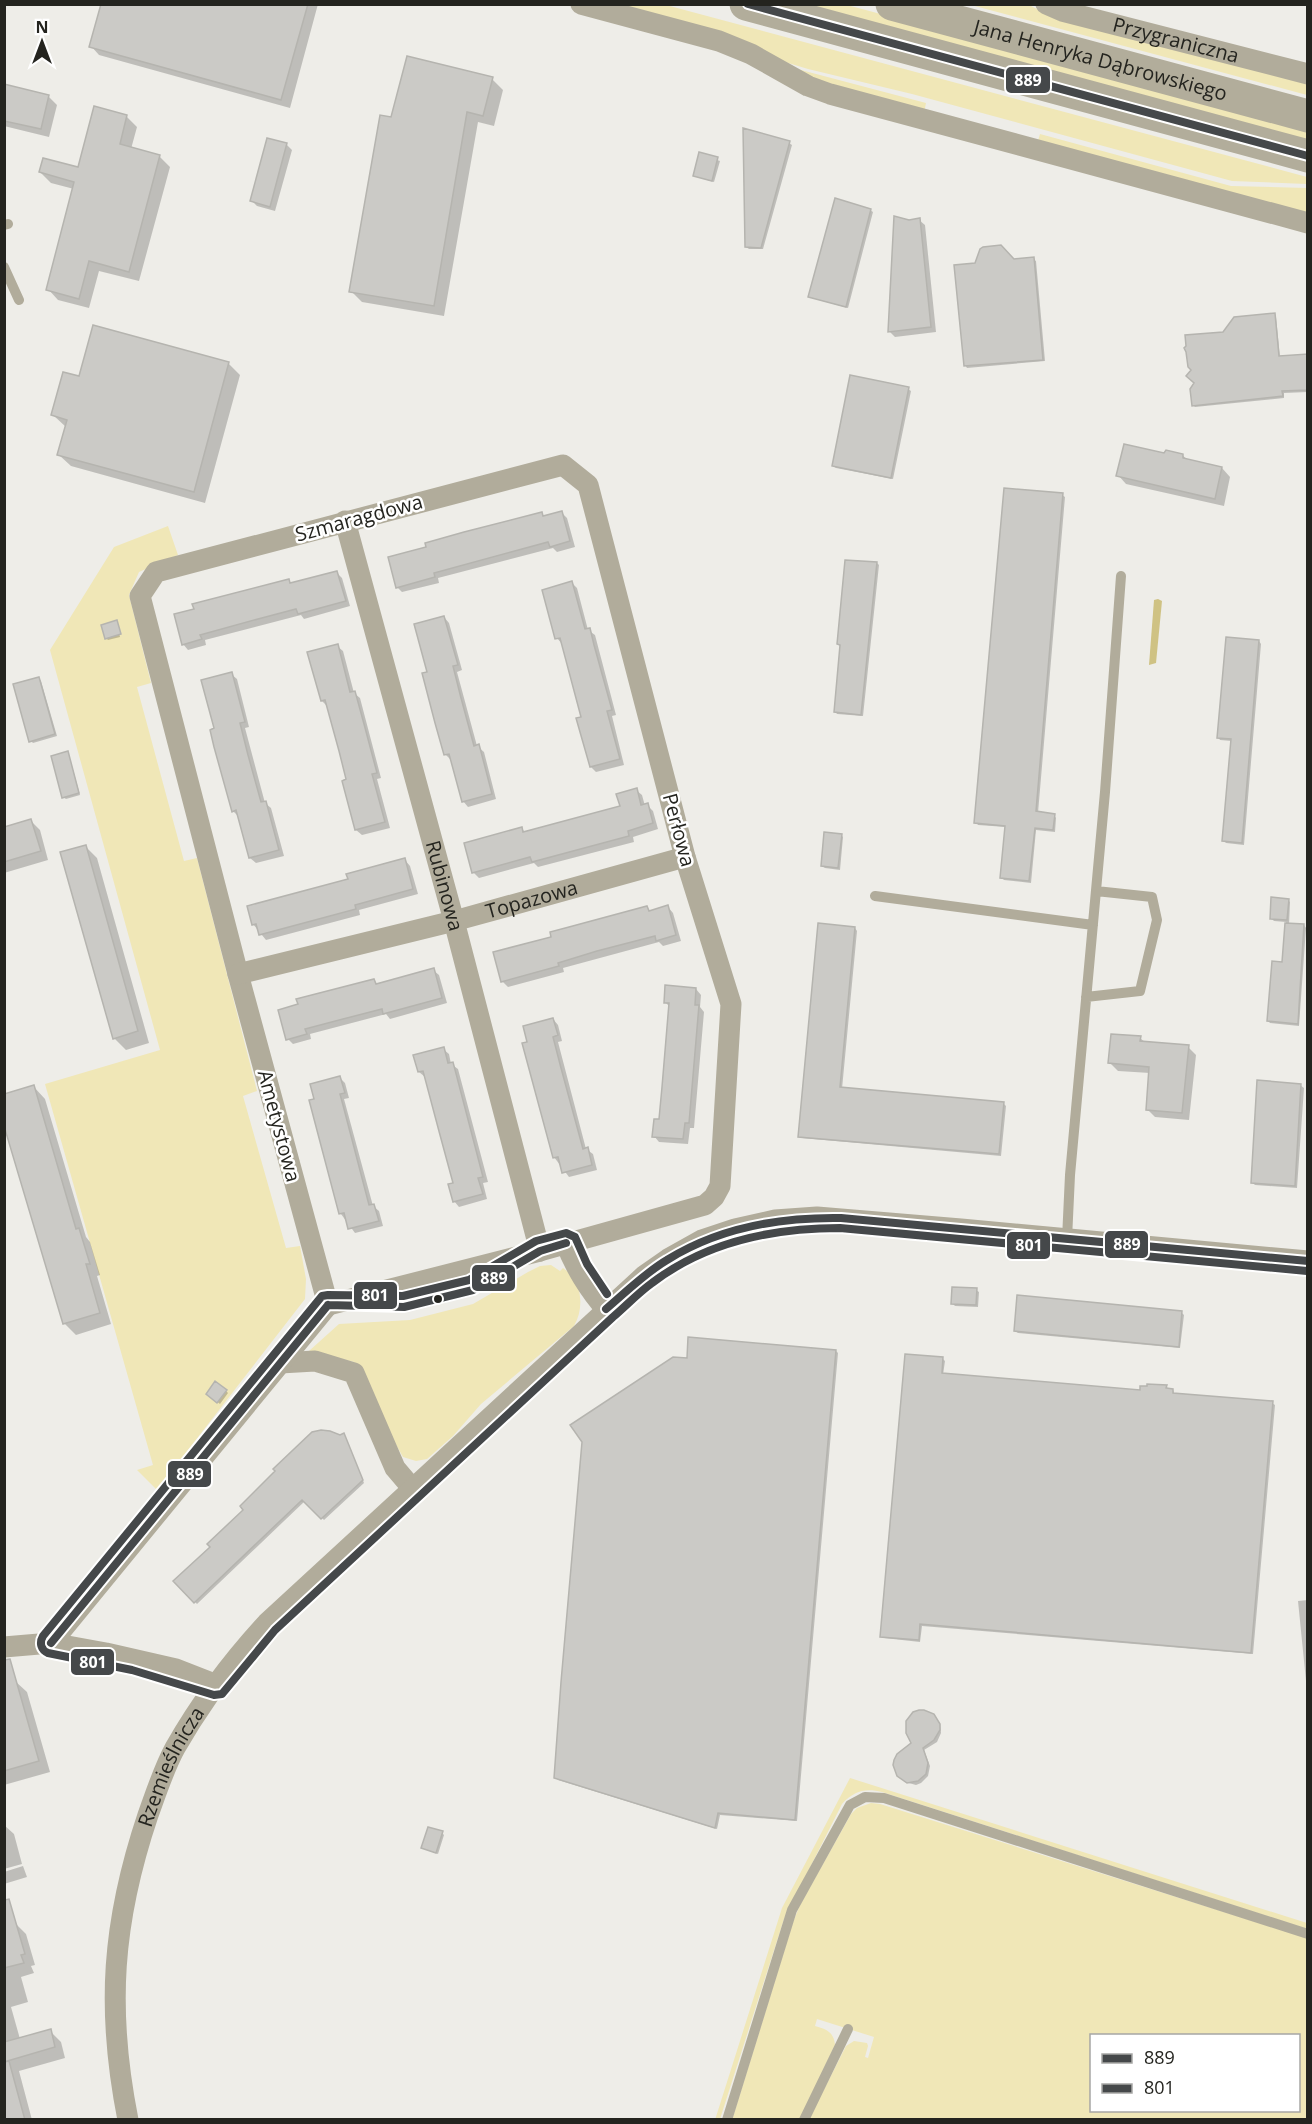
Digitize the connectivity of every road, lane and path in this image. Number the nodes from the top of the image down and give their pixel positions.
1 (581, 4) edge
2 (746, 4) edge
3 (892, 4) edge
4 (1046, 4) edge
5 (1091, 11) edge
6 (1308, 75) edge
7 (1308, 116) edge
8 (1308, 156) edge
9 (1308, 222) edge
10 (4, 267) edge
11 (19, 300) dead end
12 (562, 465) joint
13 (345, 521) junction
14 (156, 572) joint
15 (1121, 576) dead end
16 (685, 857) junction
17 (1096, 891) junction
18 (875, 896) dead end
19 (454, 921) junction
20 (1093, 925) junction
21 (238, 974) junction
22 (1086, 997) junction
23 (1067, 1239) junction
24 (566, 1243) junction
25 (540, 1251) junction
26 (1308, 1261) edge
27 (328, 1305) junction
28 (606, 1309) junction
29 (280, 1363) junction
30 (412, 1488) junction
31 (51, 1643) junction
32 (4, 1647) edge
33 (217, 1685) junction
34 (1308, 1934) edge
35 (848, 2029) dead end
36 (128, 2120) edge
37 (727, 2120) edge
38 (804, 2120) edge

1 - 9 street
2 - 8 main road, Jana Henryka Dąbrowskiego
3 - 7 main road, Jana Henryka Dąbrowskiego
4 - 5 street, Przygraniczna
5 - 6 street, Przygraniczna
10 - 11 lane
12 - 13 street, Szmaragdowa
12 - 16 street, Perłowa
13 - 14 street, Szmaragdowa
13 - 19 street, Rubinowa
14 - 21 street, Ametystowa
15 - 17 lane
16 - 19 street, Topazowa
16 - 24 street, Perłowa
17 - 20 lane
17 - 22 lane
18 - 20 lane
19 - 21 street, Topazowa
19 - 25 street, Rubinowa
20 - 22 lane
21 - 27 street, Ametystowa
22 - 23 lane
23 - 26 street, Rzemieślnicza
23 - 28 street, Rzemieślnicza
24 - 25 street
24 - 28 street
25 - 27 street
27 - 29 street
28 - 30 street, Rzemieślnicza
29 - 30 street
29 - 31 street
30 - 33 street, Rzemieślnicza
31 - 32 street
31 - 33 street
33 - 36 street, Rzemieślnicza
34 - 37 lane
35 - 38 lane

